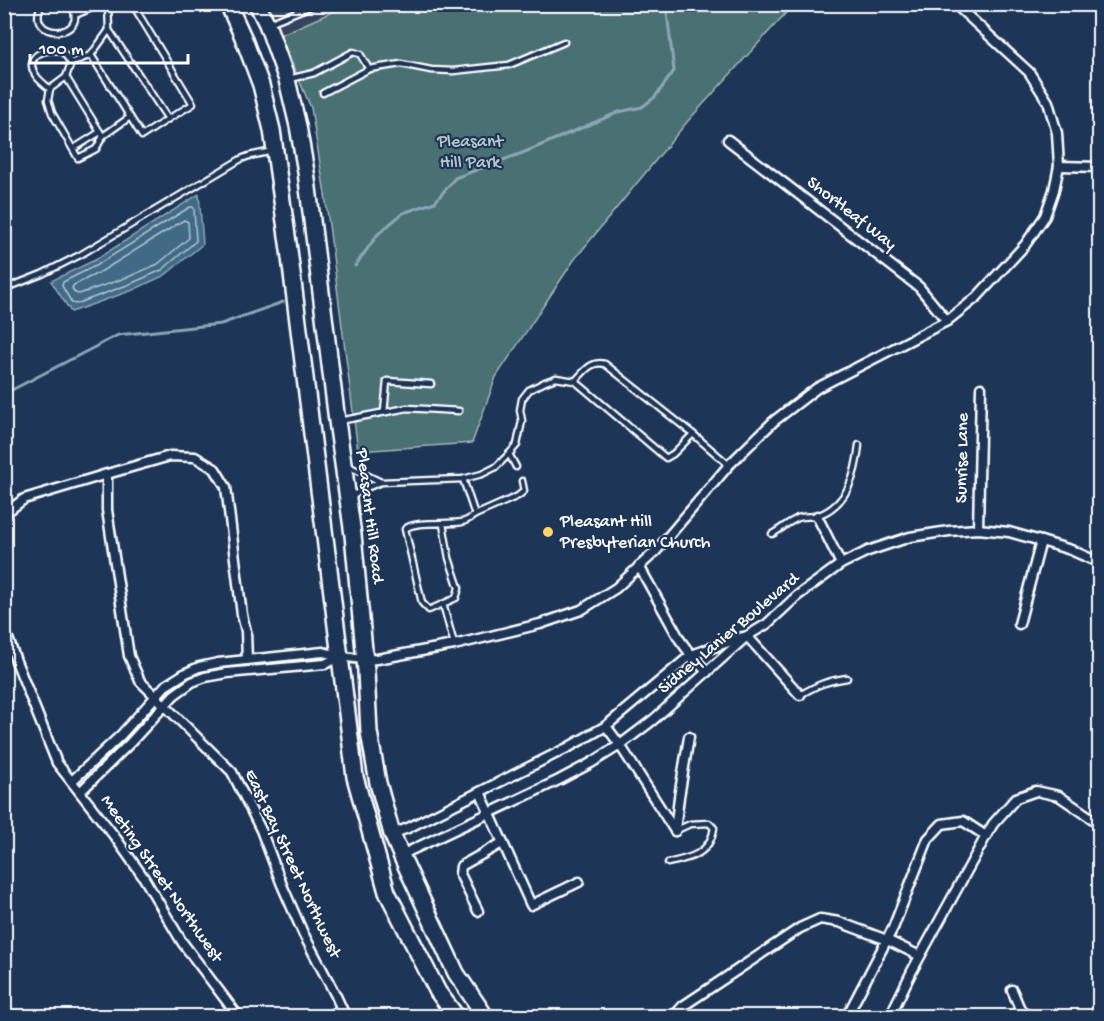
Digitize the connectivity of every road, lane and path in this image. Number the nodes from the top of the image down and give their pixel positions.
1 (42, 4) edge
2 (71, 4) edge
3 (101, 4) edge
4 (108, 4) edge
5 (127, 4) edge
6 (228, 4) edge
7 (257, 4) edge
8 (316, 4) edge
9 (955, 4) edge
10 (75, 15) junction
11 (267, 24) junction
12 (109, 30) junction
13 (564, 42) dead end
14 (91, 55) junction
15 (72, 63) junction
16 (369, 69) junction
17 (66, 77) junction
18 (287, 80) junction
19 (50, 89) junction
20 (323, 93) dead end
21 (130, 117) junction
22 (168, 119) junction
23 (101, 134) junction
24 (728, 140) dead end
25 (73, 149) junction
26 (275, 150) junction
27 (1059, 166) junction
28 (1100, 166) edge
29 (4, 289) edge
30 (947, 321) junction
31 (575, 381) junction
32 (431, 384) dead end
33 (981, 388) dead end
34 (459, 411) dead end
35 (384, 412) junction
36 (337, 421) junction
37 (693, 434) junction
38 (859, 445) dead end
39 (509, 454) junction
40 (343, 463) junction
41 (729, 465) junction
42 (516, 467) dead end
43 (107, 474) junction
44 (463, 479) junction
45 (522, 481) dead end
46 (381, 482) junction
47 (348, 500) junction
48 (4, 514) edge
49 (475, 515) junction
50 (817, 516) junction
51 (443, 524) junction
52 (978, 529) junction
53 (772, 534) dead end
54 (1041, 541) junction
55 (1100, 563) edge
56 (841, 564) junction
57 (639, 566) junction
58 (443, 604) junction
59 (1019, 624) dead end
60 (4, 627) edge
61 (747, 636) junction
62 (454, 645) junction
63 (691, 655) junction
64 (339, 657) junction
65 (247, 660) junction
66 (365, 660) junction
67 (707, 672) junction
68 (847, 678) dead end
69 (800, 695) joint
70 (155, 697) junction
71 (164, 705) junction
72 (606, 726) junction
73 (689, 737) dead end
74 (620, 744) junction
75 (72, 781) junction
76 (80, 792) junction
77 (480, 792) junction
78 (489, 813) junction
79 (1100, 824) edge
80 (675, 831) junction
81 (392, 834) junction
82 (986, 836) junction
83 (502, 843) junction
84 (401, 855) junction
85 (668, 863) dead end
86 (579, 882) dead end
87 (478, 911) dead end
88 (887, 940) junction
89 (920, 956) junction
90 (1012, 990) dead end
91 (343, 1013) edge
92 (238, 1017) edge
93 (329, 1017) edge
94 (456, 1017) edge
95 (485, 1017) edge
96 (674, 1017) edge
97 (847, 1017) edge
98 (890, 1017) edge
99 (1028, 1017) edge

1 - 10 lane
2 - 10 lane
3 - 10 lane
4 - 12 lane
5 - 22 lane
6 - 26 highway
7 - 11 highway, Pleasant Hill Road
8 - 11 lane
9 - 27 street
11 - 18 highway, Pleasant Hill Road
12 - 14 lane
12 - 22 lane
13 - 16 lane
14 - 15 lane
14 - 21 lane
15 - 17 lane
15 - 19 lane
16 - 18 lane
16 - 20 lane
17 - 19 lane
17 - 23 lane
18 - 36 highway, Pleasant Hill Road
19 - 25 lane
21 - 22 lane
21 - 23 lane
23 - 25 lane
23 - 25 lane
24 - 30 street, Shortleaf Way
26 - 29 lane
26 - 64 highway
27 - 28 street
27 - 30 street
30 - 41 street
31 - 37 lane
31 - 37 lane
31 - 39 lane
32 - 35 lane
33 - 52 street, Sunrise Lane
34 - 35 lane
35 - 36 lane
36 - 40 highway, Pleasant Hill Road
37 - 41 lane
38 - 50 lane
39 - 42 lane
39 - 44 lane
40 - 46 lane
40 - 47 highway, Pleasant Hill Road
41 - 57 street
43 - 48 street
43 - 65 street
43 - 70 street, East Bay Street Northwest
44 - 46 lane
44 - 49 lane
45 - 49 lane
46 - 47 lane
47 - 66 highway, Pleasant Hill Road
49 - 51 lane
50 - 53 lane
50 - 56 street
51 - 58 lane
51 - 58 lane
52 - 54 street, Sidney Lanier Boulevard
52 - 56 street, Sidney Lanier Boulevard
54 - 55 street, Sidney Lanier Boulevard
54 - 59 street
56 - 61 street, Sidney Lanier Boulevard
57 - 62 street
57 - 63 street
58 - 62 lane
60 - 75 street, Meeting Street Northwest
61 - 63 street
61 - 67 street, Sidney Lanier Boulevard
61 - 69 street
62 - 66 street
63 - 67 street
63 - 72 street
64 - 65 street
64 - 66 street
64 - 71 street
64 - 94 highway
65 - 70 street
66 - 81 highway, Pleasant Hill Road
67 - 74 street, Sidney Lanier Boulevard
68 - 69 lane
70 - 71 street, East Bay Street Northwest
70 - 75 street
71 - 76 street
71 - 91 street, East Bay Street Northwest
72 - 74 street
72 - 77 street
73 - 80 street
74 - 78 street, Sidney Lanier Boulevard
74 - 80 street
75 - 76 street, Meeting Street Northwest
76 - 92 street, Meeting Street Northwest
77 - 78 street
77 - 81 street
78 - 83 street
78 - 84 street, Sidney Lanier Boulevard
79 - 82 street
80 - 85 lane
81 - 84 highway, Pleasant Hill Road
82 - 88 street
82 - 89 street
83 - 86 street
83 - 87 street
84 - 95 highway, Pleasant Hill Road
88 - 89 street
88 - 96 street
88 - 97 street
89 - 98 street
90 - 99 street
91 - 93 street

